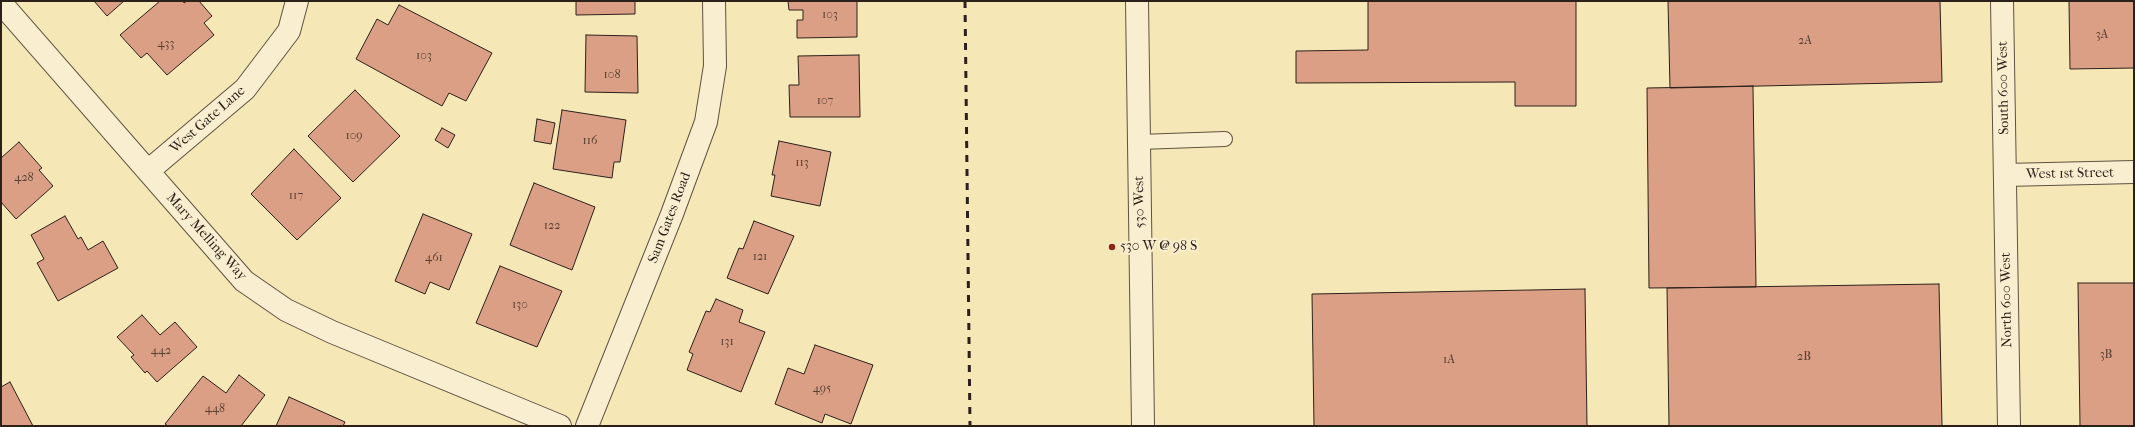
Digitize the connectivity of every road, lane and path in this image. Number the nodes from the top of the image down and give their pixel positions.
1 (297, 1) edge
2 (714, 1) edge
3 (1137, 1) edge
4 (2002, 1) edge
5 (1, 3) edge
6 (1225, 139) dead end
7 (1139, 142) junction
8 (148, 171) junction
9 (2134, 172) edge
10 (2005, 175) junction
11 (560, 426) edge
12 (587, 426) edge
13 (1143, 426) edge
14 (2009, 426) edge

1 - 8 street, West Gate Lane
2 - 12 street, Sam Gates Road
3 - 7 street, 530 West
4 - 10 street, South 600 West
5 - 8 street, Mary Melling Way
6 - 7 lane
7 - 13 street, 530 West
8 - 11 street, Mary Melling Way
9 - 10 street, West 1st Street
10 - 14 street, North 600 West

